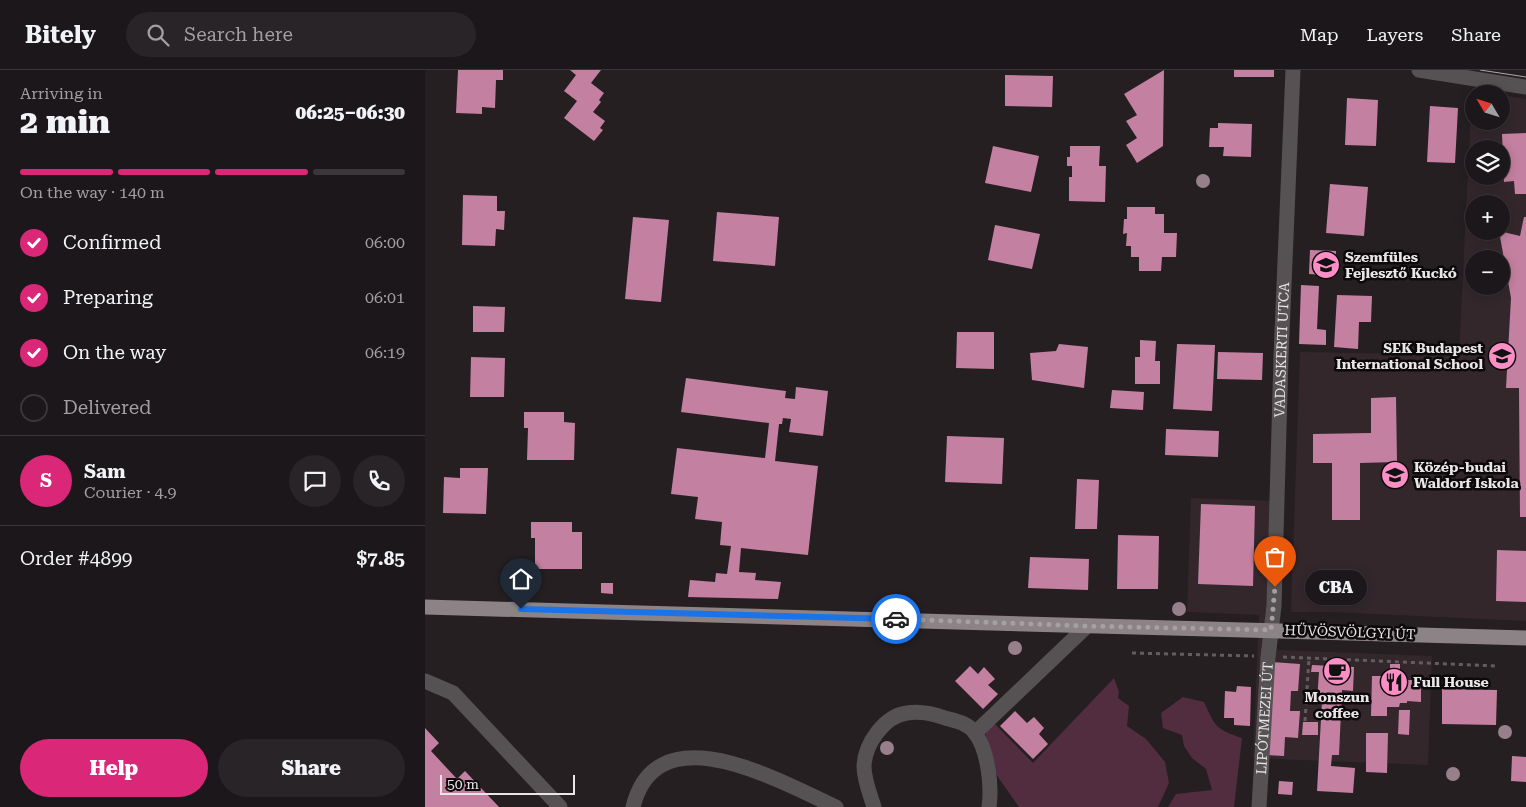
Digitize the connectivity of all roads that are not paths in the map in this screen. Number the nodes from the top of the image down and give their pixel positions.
1 (1293, 70) edge
2 (1419, 70) edge
3 (1526, 86) edge
4 (425, 607) edge
5 (1087, 626) junction
6 (1271, 630) junction
7 (1526, 638) edge
8 (425, 681) edge
9 (975, 733) junction
10 (560, 807) edge
11 (633, 807) edge
12 (836, 807) edge
13 (874, 807) edge
14 (989, 807) edge
15 (1259, 807) edge

1 - 6 street, VADASKERTI UTCA
2 - 3 street
4 - 5 main road, HŰVÖSVÖLGYI ÚT
5 - 6 main road, HŰVÖSVÖLGYI ÚT
5 - 9 street
6 - 7 main road, HŰVÖSVÖLGYI ÚT
6 - 15 street, LIPÓTMEZEI ÚT
8 - 10 street
9 - 13 street
9 - 14 street
11 - 12 street

